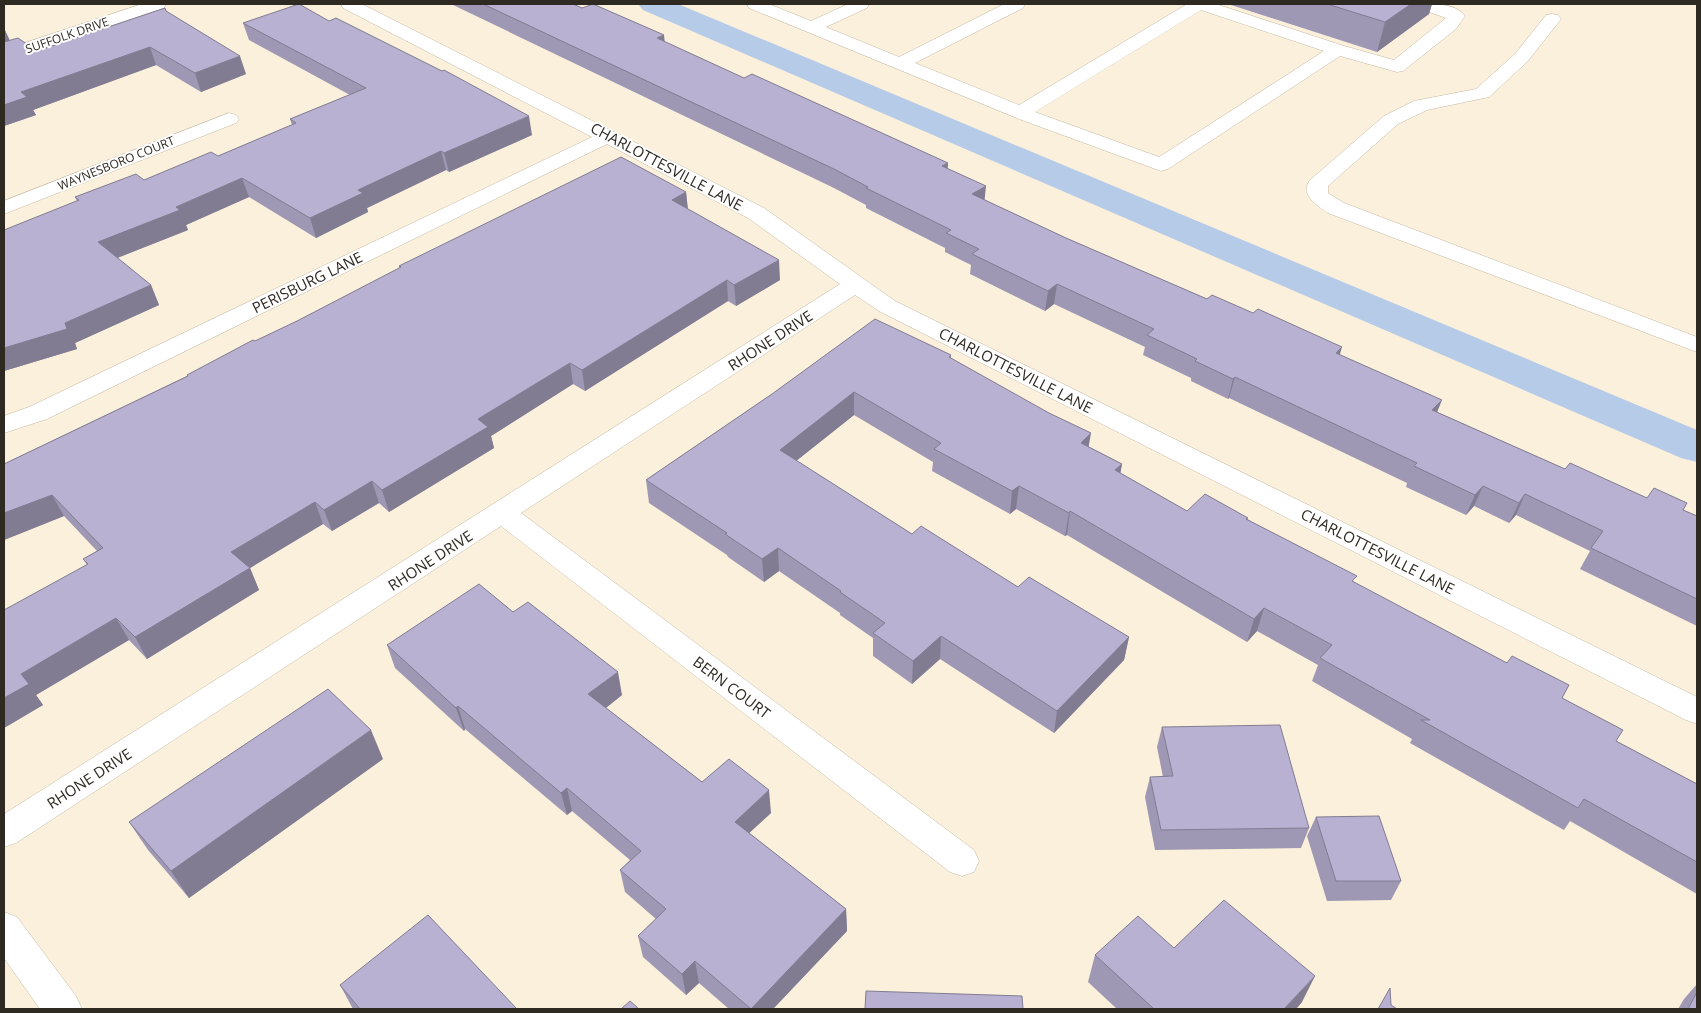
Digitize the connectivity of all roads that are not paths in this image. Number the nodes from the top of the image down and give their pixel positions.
1 (158, 4) edge
2 (348, 4) edge
3 (755, 4) edge
4 (861, 4) edge
5 (1017, 4) edge
6 (1200, 4) edge
7 (1424, 4) edge
8 (1552, 19) dead end
9 (812, 27) junction
10 (1338, 50) junction
11 (4, 56) edge
12 (901, 64) junction
13 (1021, 112) junction
14 (229, 119) dead end
15 (609, 136) junction
16 (4, 208) edge
17 (855, 286) junction
18 (1697, 345) edge
19 (4, 424) edge
20 (502, 513) junction
21 (1697, 711) edge
22 (4, 832) edge
23 (962, 861) dead end
24 (4, 929) edge
25 (64, 1009) edge

1 - 11 street, SUFFOLK DRIVE
2 - 15 street, CHARLOTTESVILLE LANE
3 - 9 street
4 - 9 street
5 - 12 street
6 - 10 street
6 - 13 street
7 - 10 street
8 - 18 street
9 - 12 street
10 - 13 street
12 - 13 street
14 - 16 street, WAYNESBORO COURT
15 - 17 street, CHARLOTTESVILLE LANE
15 - 19 street, PERISBURG LANE
17 - 20 street, RHONE DRIVE
17 - 21 street, CHARLOTTESVILLE LANE
20 - 22 street, RHONE DRIVE
20 - 23 street, BERN COURT
24 - 25 street

